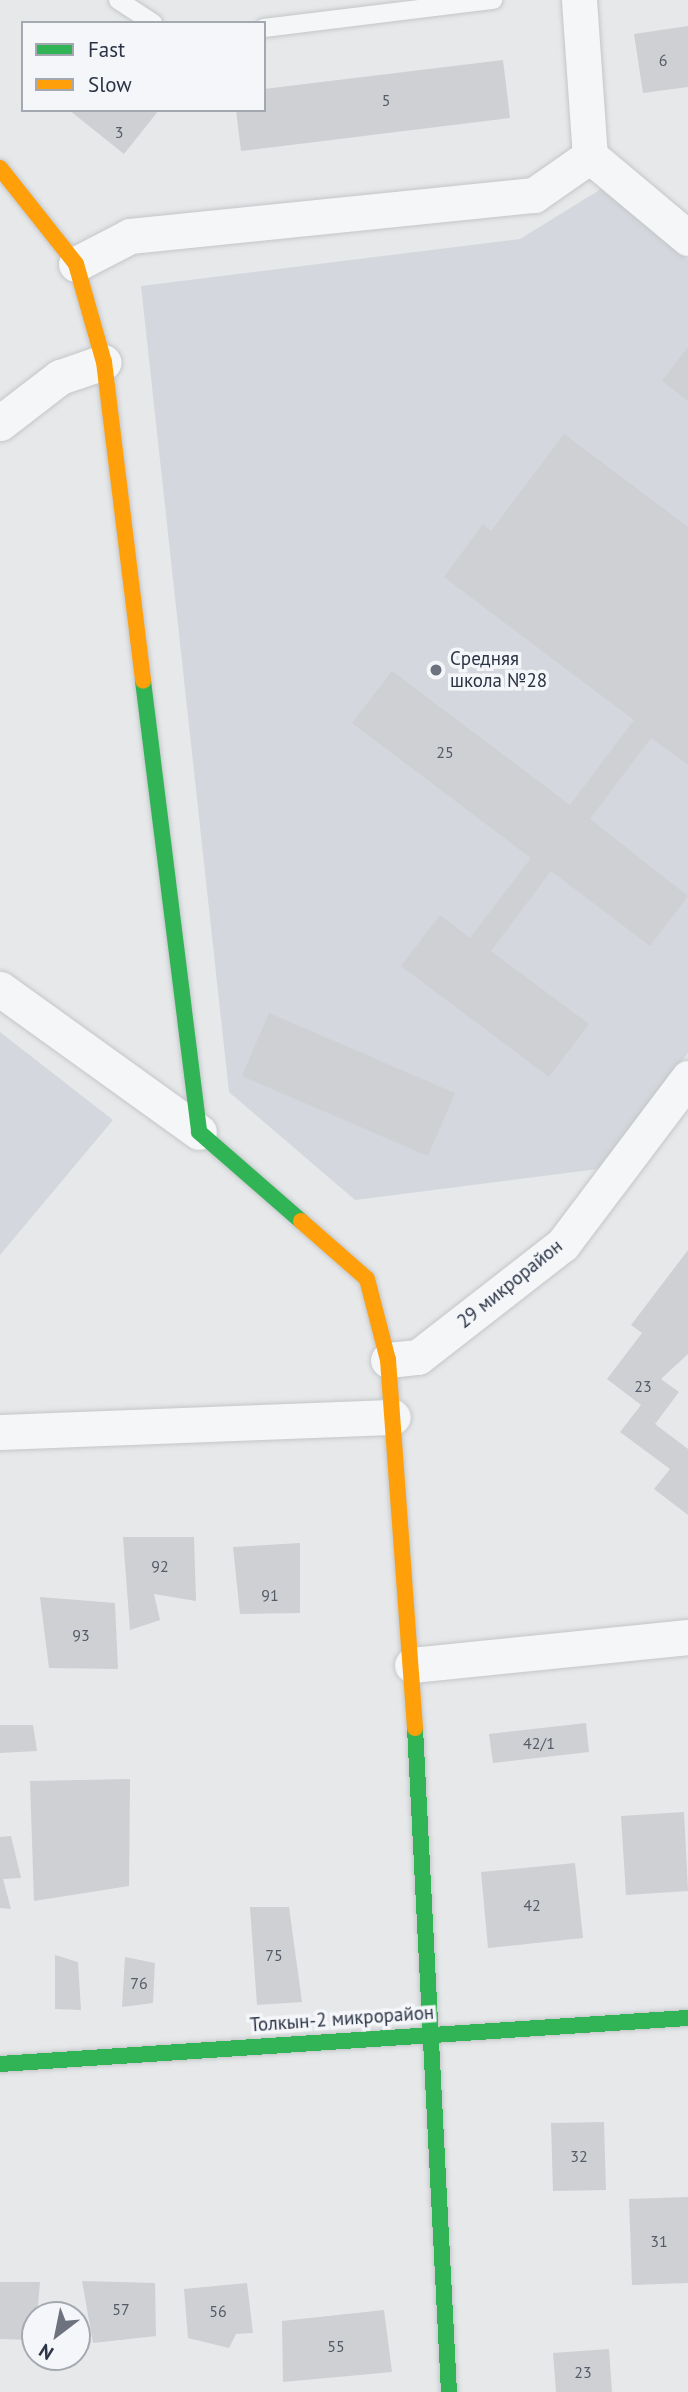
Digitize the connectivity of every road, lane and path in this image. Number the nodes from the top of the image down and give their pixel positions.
1 (118, 0) edge
2 (493, 0) edge
3 (579, 0) edge
4 (381, 7) edge
5 (150, 21) edge
6 (266, 28) edge
7 (590, 156) junction
8 (0, 168) edge
9 (688, 238) edge
10 (76, 264) junction
11 (104, 362) junction
12 (0, 423) edge
13 (0, 989) edge
14 (688, 1078) edge
15 (199, 1132) junction
16 (388, 1360) junction
17 (393, 1417) junction
18 (0, 1432) edge
19 (688, 1637) edge
20 (412, 1665) junction
21 (688, 2018) edge
22 (432, 2033) junction
23 (0, 2064) edge
24 (449, 2392) edge

1 - 5 lane
2 - 4 lane
3 - 7 street
4 - 6 lane
7 - 9 street
7 - 10 street
8 - 10 street
10 - 11 street
11 - 12 street
11 - 15 street
13 - 15 street
14 - 16 street, 29 микрорайон
15 - 16 street
16 - 17 street
17 - 18 street
17 - 20 street
19 - 20 street
20 - 22 street
21 - 22 street, Толкын-2 микрорайон
22 - 23 street, Толкын-2 микрорайон
22 - 24 street

